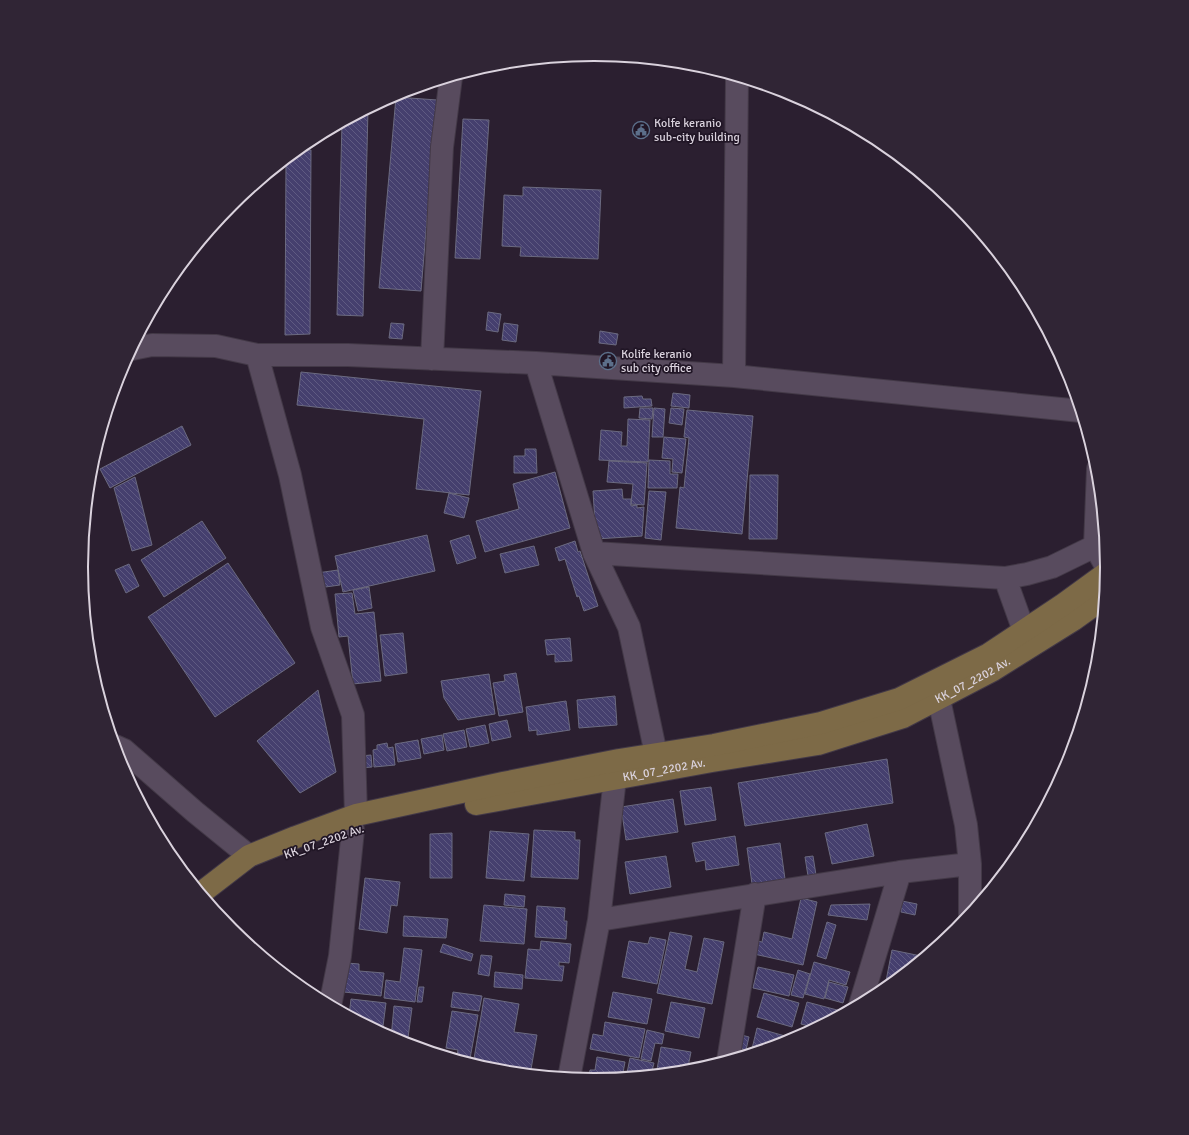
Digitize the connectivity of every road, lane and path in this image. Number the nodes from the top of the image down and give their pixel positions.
1 (450, 82) edge
2 (737, 82) edge
3 (138, 348) edge
4 (257, 355) junction
5 (432, 359) junction
6 (536, 363) junction
7 (734, 376) junction
8 (1076, 410) edge
9 (1097, 500) edge
10 (1095, 546) junction
11 (594, 553) junction
12 (1101, 557) edge
13 (1101, 576) edge
14 (1005, 578) junction
15 (1100, 601) edge
16 (1024, 631) junction
17 (939, 699) junction
18 (122, 749) edge
19 (656, 754) junction
20 (615, 778) junction
21 (355, 823) junction
22 (250, 856) junction
23 (970, 864) junction
24 (900, 872) junction
25 (205, 890) edge
26 (755, 894) junction
27 (211, 897) edge
28 (970, 907) edge
29 (599, 920) junction
30 (862, 997) edge
31 (331, 1000) edge
32 (729, 1056) edge
33 (570, 1073) edge

1 - 5 street
2 - 7 street
3 - 4 street
4 - 5 street
4 - 21 street
5 - 6 street
6 - 7 street
6 - 11 street
7 - 8 street
9 - 10 street
10 - 12 street
10 - 14 street
11 - 14 street
11 - 19 street
13 - 16 main road
14 - 16 street
15 - 17 main road, KK_07_2202 Av.
16 - 19 main road
17 - 20 main road, KK_07_2202 Av.
17 - 23 street
18 - 22 street
19 - 21 main road
20 - 21 main road, KK_07_2202 Av.
20 - 29 street
21 - 22 main road
21 - 27 main road, KK_07_2202 Av.
21 - 31 street
22 - 25 main road
23 - 24 street
23 - 28 street
24 - 26 street
24 - 30 street
26 - 29 street
26 - 32 street
29 - 33 street

